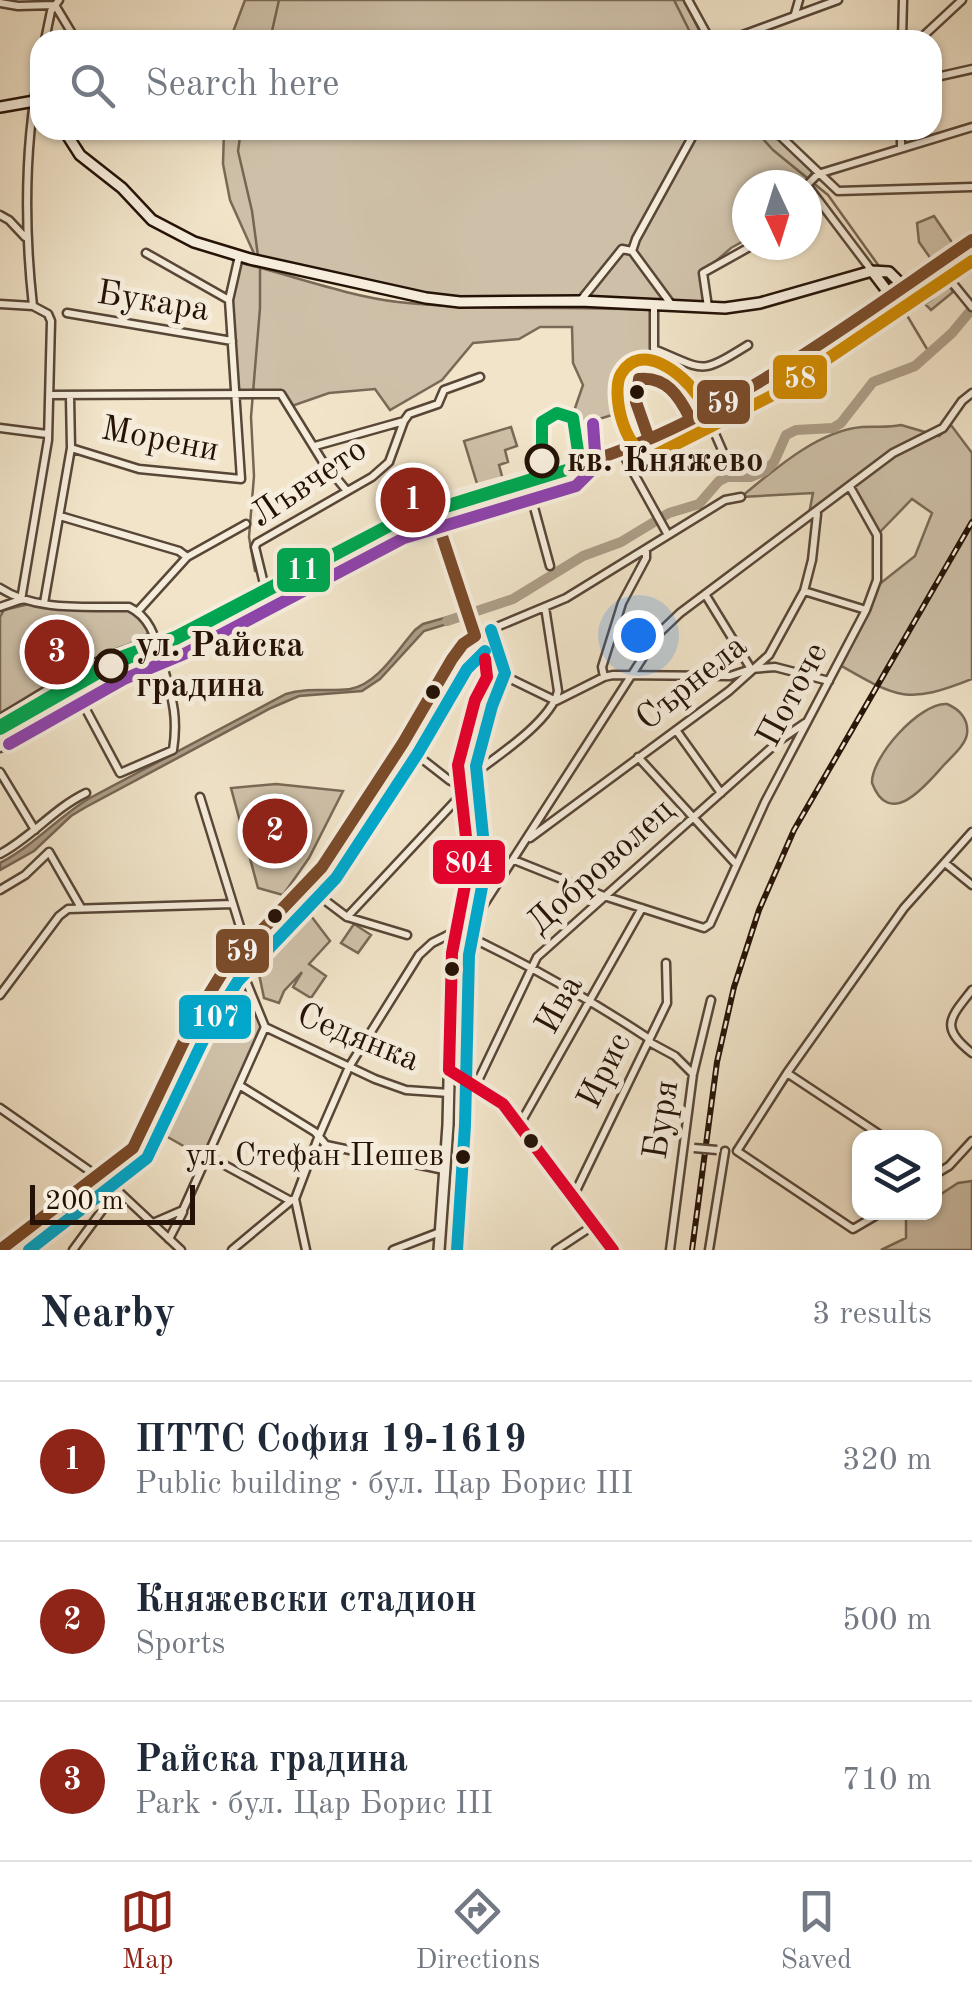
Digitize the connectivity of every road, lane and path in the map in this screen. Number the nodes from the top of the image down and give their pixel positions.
1 (688, 0) edge
2 (799, 0) edge
3 (838, 0) edge
4 (904, 0) edge
5 (962, 0) edge
6 (0, 3) edge
7 (57, 3) edge
8 (794, 16) junction
9 (47, 30) edge
10 (71, 30) edge
11 (704, 30) edge
12 (756, 30) edge
13 (902, 30) edge
14 (930, 30) edge
15 (972, 69) edge
16 (942, 76) edge
17 (30, 100) edge
18 (0, 106) edge
19 (972, 126) edge
20 (942, 135) edge
21 (30, 137) edge
22 (70, 140) edge
23 (690, 140) edge
24 (784, 140) edge
25 (901, 140) edge
26 (927, 140) edge
27 (901, 148) junction
28 (814, 170) edge
29 (822, 173) edge
30 (822, 177) edge
31 (972, 187) edge
32 (822, 203) edge
33 (0, 215) edge
34 (26, 238) junction
35 (972, 240) edge
36 (632, 252) junction
37 (146, 254) dead end
38 (239, 256) junction
39 (732, 257) edge
40 (937, 264) junction
41 (879, 271) junction
42 (904, 287) junction
43 (891, 296) junction
44 (229, 300) junction
45 (580, 301) junction
46 (0, 304) edge
47 (969, 304) edge
48 (33, 306) junction
49 (654, 306) junction
50 (673, 306) junction
51 (708, 308) junction
52 (66, 313) dead end
53 (232, 341) junction
54 (748, 345) dead end
55 (480, 377) dead end
56 (972, 393) edge
57 (50, 395) junction
58 (235, 396) junction
59 (70, 397) junction
60 (705, 410) junction
61 (690, 418) junction
62 (404, 421) junction
63 (0, 428) edge
64 (47, 434) junction
65 (650, 439) junction
66 (315, 446) junction
67 (71, 448) junction
68 (622, 452) junction
69 (723, 452) dead end
70 (527, 482) junction
71 (850, 487) junction
72 (347, 491) junction
73 (741, 497) dead end
74 (433, 509) junction
75 (816, 513) junction
76 (60, 516) junction
77 (246, 524) dead end
78 (667, 532) junction
79 (646, 547) junction
80 (187, 558) junction
81 (550, 566) dead end
82 (0, 588) edge
83 (265, 588) junction
84 (804, 590) junction
85 (705, 594) junction
86 (21, 600) junction
87 (44, 602) junction
88 (0, 607) edge
89 (544, 607) junction
90 (866, 610) junction
91 (138, 612) junction
92 (475, 636) junction
93 (160, 651) junction
94 (488, 668) junction
95 (751, 669) junction
96 (633, 675) junction
97 (604, 676) junction
98 (829, 681) junction
99 (556, 701) junction
100 (82, 702) junction
101 (0, 718) edge
102 (806, 722) junction
103 (676, 730) junction
104 (0, 738) edge
105 (403, 743) junction
106 (0, 748) edge
107 (638, 757) junction
108 (0, 772) edge
109 (460, 790) junction
110 (86, 793) dead end
111 (721, 793) junction
112 (200, 797) dead end
113 (692, 818) junction
114 (35, 830) junction
115 (972, 832) edge
116 (526, 842) junction
117 (0, 854) edge
118 (514, 860) junction
119 (945, 862) junction
120 (735, 864) junction
121 (972, 885) edge
122 (306, 886) junction
123 (0, 890) edge
124 (604, 896) junction
125 (233, 904) junction
126 (80, 906) junction
127 (642, 908) junction
128 (348, 918) junction
129 (457, 931) junction
130 (407, 935) dead end
131 (246, 946) junction
132 (233, 960) junction
133 (666, 963) dead end
134 (530, 965) junction
135 (972, 990) edge
136 (0, 995) edge
137 (711, 1000) dead end
138 (592, 1001) junction
139 (265, 1027) junction
140 (648, 1038) junction
141 (972, 1053) edge
142 (349, 1067) junction
143 (448, 1070) junction
144 (693, 1074) junction
145 (787, 1074) junction
146 (239, 1085) junction
147 (476, 1085) junction
148 (449, 1093) junction
149 (0, 1108) edge
150 (520, 1124) junction
151 (873, 1130) edge
152 (318, 1138) junction
153 (972, 1141) edge
154 (684, 1149) junction
155 (721, 1151) junction
156 (737, 1151) junction
157 (208, 1156) junction
158 (942, 1167) edge
159 (446, 1170) junction
160 (99, 1176) junction
161 (117, 1190) junction
162 (573, 1197) junction
163 (292, 1200) junction
164 (184, 1210) junction
165 (868, 1220) edge
166 (153, 1224) junction
167 (594, 1225) junction
168 (441, 1231) junction
169 (0, 1235) edge
170 (169, 1239) junction
171 (4, 1247) edge
172 (72, 1250) edge
173 (181, 1250) edge
174 (232, 1250) edge
175 (306, 1250) edge
176 (393, 1250) edge
177 (439, 1250) edge
178 (556, 1250) edge
179 (613, 1250) edge
180 (670, 1250) edge
181 (710, 1250) edge

1 - 11 street
2 - 8 street
3 - 8 street
4 - 13 street
5 - 14 street
6 - 7 street
7 - 9 street
7 - 10 street
8 - 12 street
15 - 16 street
17 - 18 street
19 - 20 street
21 - 34 street
22 - 38 street
23 - 36 street
24 - 28 street
25 - 27 street
26 - 27 street
27 - 29 street
30 - 31 street
32 - 41 street
33 - 34 street
34 - 48 street
35 - 40 main road
36 - 45 street
36 - 50 street
37 - 44 street
38 - 44 street
38 - 45 street
39 - 51 street
40 - 42 main road
40 - 47 street
41 - 42 street
41 - 43 street
41 - 51 street
42 - 43 main road
43 - 60 main road
44 - 53 street
45 - 49 street
46 - 48 street
48 - 57 street
49 - 50 street
49 - 54 street
50 - 51 street
52 - 53 street, Букара
53 - 58 street
55 - 62 street
56 - 71 street
57 - 59 street
57 - 64 street
58 - 59 street
58 - 66 street
58 - 67 street, Морени
59 - 67 street
60 - 61 main road
60 - 69 street
61 - 65 main road
61 - 65 street
62 - 66 street
62 - 72 street, Лъвчето
63 - 64 street
64 - 86 street
65 - 68 main road
66 - 72 street
67 - 76 street
68 - 70 main road
68 - 78 street
70 - 74 main road
70 - 81 street
71 - 75 street
71 - 90 street, Поточе
72 - 83 street, Лъвчето
73 - 78 street
74 - 83 main road
74 - 92 street
74 - 93 main road
75 - 84 street, Сърнела
75 - 85 street
76 - 80 street
76 - 87 street
77 - 80 street
78 - 79 street
79 - 89 street
79 - 97 street
80 - 91 street
82 - 86 street
83 - 93 main road
84 - 90 street
84 - 95 street, Сърнела
85 - 95 street
85 - 96 street
86 - 87 street
86 - 88 street
87 - 91 street
89 - 92 street
89 - 99 street
90 - 98 street, Поточе
91 - 93 street
92 - 94 street
92 - 105 street
93 - 100 street
93 - 100 street
93 - 101 street
93 - 104 main road
94 - 99 street
94 - 109 street
95 - 96 street
95 - 98 street
95 - 103 street, Сърнела
96 - 97 street
96 - 116 street
97 - 99 street
98 - 102 street, Поточе
99 - 109 street
100 - 106 street
102 - 111 street, Доброволец
102 - 120 street, Поточе
103 - 107 street, Сърнела
103 - 111 street
105 - 109 street
105 - 122 street
107 - 113 street
107 - 116 street, Сърнела
108 - 114 street
109 - 128 street
109 - 129 street
110 - 114 street
111 - 113 street, Доброволец
112 - 125 street
113 - 120 street
113 - 124 street, Доброволец
114 - 117 street
115 - 119 street
116 - 118 street
118 - 124 street
118 - 129 street
119 - 121 street
119 - 145 street
120 - 127 street, Поточе
122 - 128 street
122 - 131 street
123 - 126 street
124 - 127 street
124 - 134 street, Доброволец
125 - 126 street
125 - 131 street
126 - 136 street
127 - 138 street, Ива
128 - 130 street
129 - 134 street
129 - 142 street
129 - 143 street
131 - 132 street
132 - 139 street, Седянка
132 - 160 street
133 - 140 street, Ирис
134 - 138 street
134 - 147 street, Доброволец
135 - 141 street
137 - 144 street, Буря
138 - 140 street
138 - 150 street, Ива
139 - 142 street, Седянка
139 - 146 street
140 - 144 street
140 - 162 street, Ирис
142 - 148 street, Седянка
142 - 152 street
143 - 147 street
143 - 148 street
144 - 154 street, Буря
145 - 151 street
145 - 156 street
146 - 152 street
146 - 157 street
147 - 150 street
148 - 159 street
149 - 160 street
150 - 162 street
152 - 159 street
152 - 163 street
153 - 158 street
154 - 155 street, bridge
154 - 180 street, Буря
155 - 156 street
155 - 181 street
156 - 165 street
157 - 163 street
157 - 164 street
159 - 168 street
160 - 161 street
160 - 171 street
161 - 166 street
161 - 172 street
162 - 167 street
163 - 174 street
163 - 175 street
164 - 166 street
164 - 170 street
166 - 170 street
167 - 178 street
167 - 179 street
168 - 176 street
168 - 177 street
169 - 171 street
170 - 173 street

